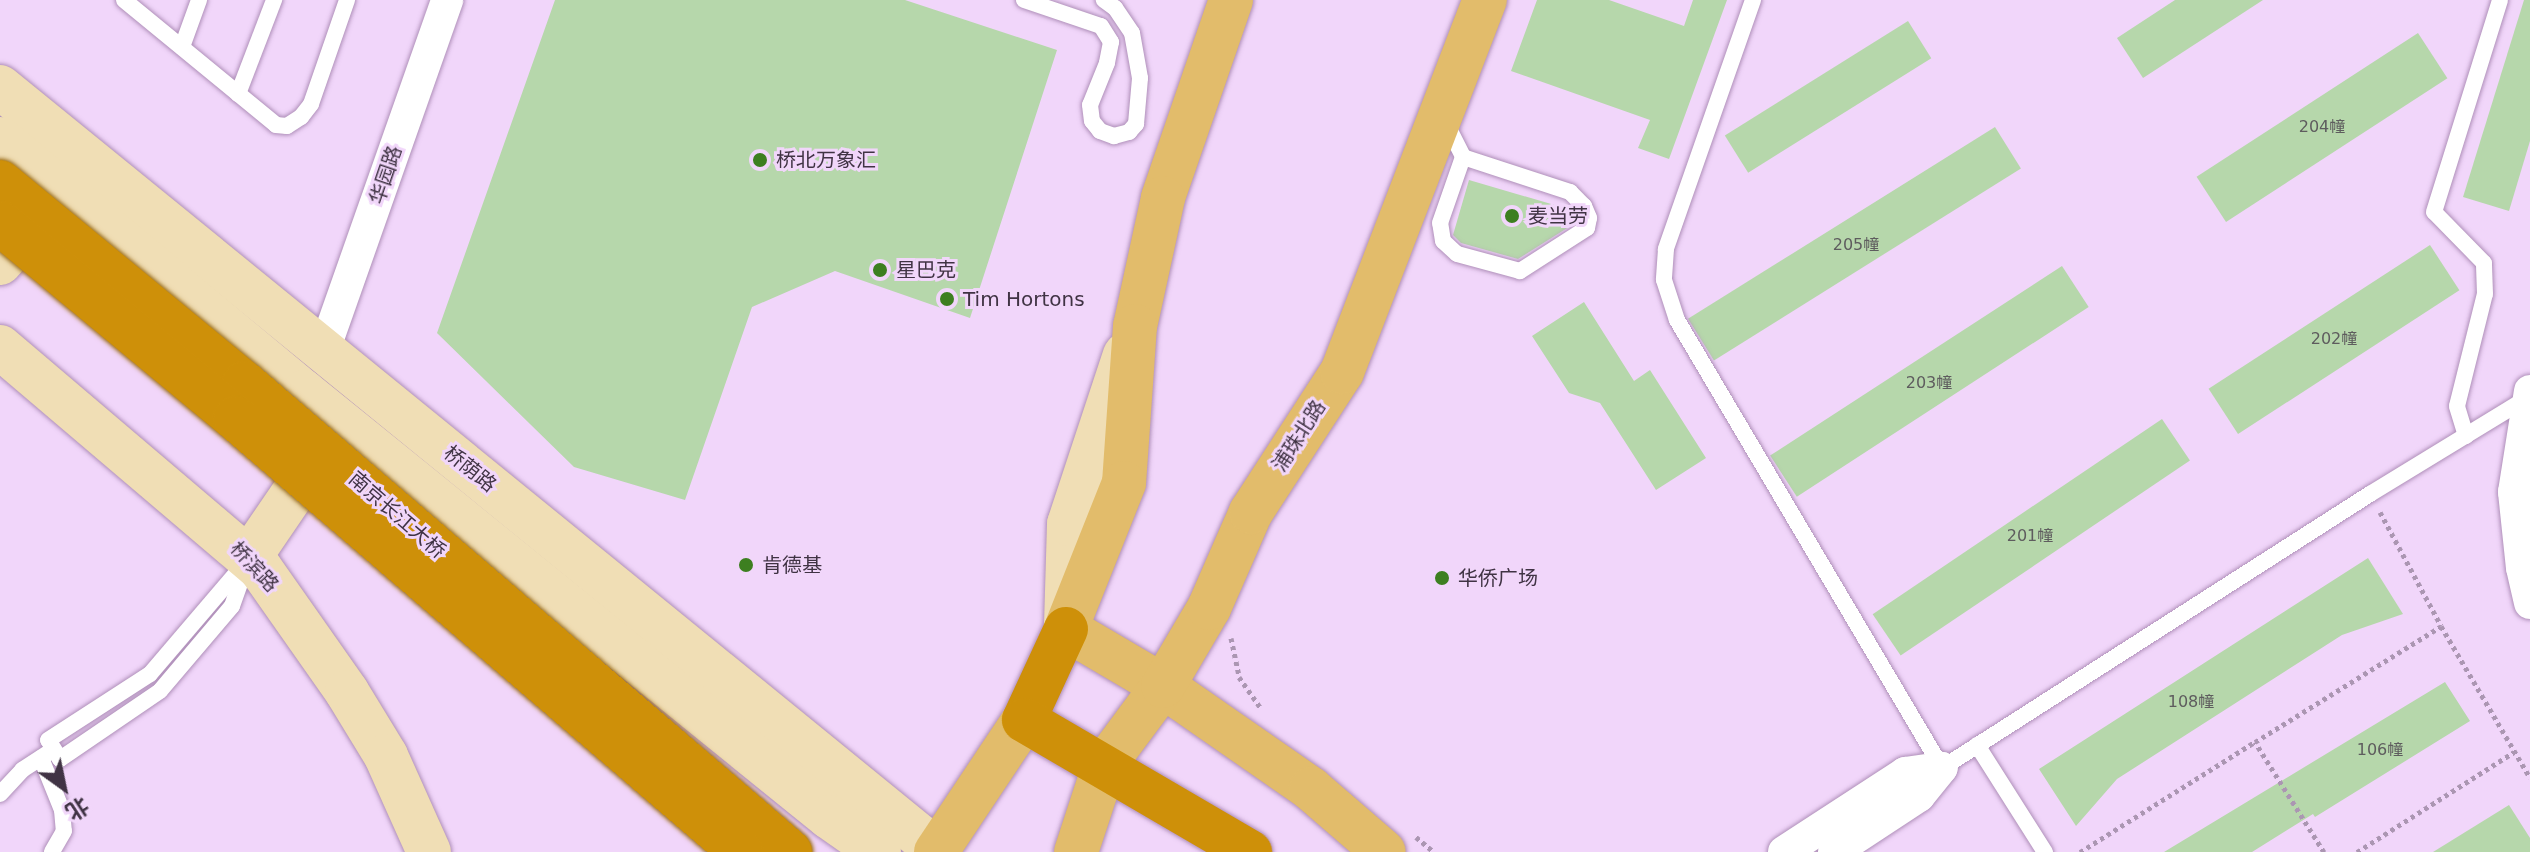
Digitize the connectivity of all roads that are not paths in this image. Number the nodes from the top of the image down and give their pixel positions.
1 (124, 0) edge
2 (199, 0) edge
3 (274, 0) edge
4 (347, 0) edge
5 (447, 0) edge
6 (1024, 0) edge
7 (1104, 0) edge
8 (1231, 0) edge
9 (1485, 0) edge
10 (1753, 0) edge
11 (2500, 0) edge
12 (182, 47) junction
13 (0, 87) edge
14 (238, 94) junction
15 (1442, 115) junction
16 (0, 139) edge
17 (1463, 157) junction
18 (76, 177) junction
19 (0, 182) edge
20 (0, 223) edge
21 (0, 263) edge
22 (0, 347) edge
23 (324, 350) junction
24 (2529, 394) edge
25 (341, 422) junction
26 (2466, 436) junction
27 (249, 558) junction
28 (2530, 603) edge
29 (1066, 629) junction
30 (1163, 686) junction
31 (1024, 720) junction
32 (1977, 745) junction
33 (51, 752) junction
34 (1105, 764) junction
35 (1942, 768) junction
36 (0, 794) edge
37 (1398, 843) edge
38 (52, 852) edge
39 (429, 852) edge
40 (741, 852) edge
41 (790, 852) edge
42 (879, 852) edge
43 (937, 852) edge
44 (1076, 852) edge
45 (1250, 852) edge
46 (1784, 852) edge
47 (1834, 852) edge
48 (2045, 852) edge

1 - 12 lane
2 - 12 lane
3 - 14 lane
4 - 14 lane
5 - 23 street, 华园路
6 - 7 lane
8 - 29 main road
9 - 15 main road, 浦珠北路
10 - 35 lane
11 - 26 lane
12 - 14 lane
13 - 18 street, 桥荫路
15 - 17 lane
15 - 30 main road, 浦珠北路
16 - 18 street, 桥荫路
17 - 17 lane
18 - 21 street
18 - 23 street, 桥荫路
18 - 25 street, 桥荫路
19 - 41 highway, 南京长江大桥, bridge
20 - 40 highway, 南京长江大桥, bridge
22 - 27 street, 桥滨路
23 - 43 street, 桥荫路
24 - 26 lane
24 - 28 street
25 - 27 street
25 - 42 street, 桥荫路
26 - 32 lane
27 - 33 lane
27 - 39 street, 桥滨路
29 - 30 main road
29 - 31 highway
30 - 34 main road, 浦珠北路
30 - 37 main road
31 - 34 highway
31 - 43 main road
32 - 35 lane
32 - 48 lane
33 - 36 lane
33 - 38 lane
34 - 44 main road, 浦珠北路
34 - 45 highway
35 - 46 street
35 - 47 street

